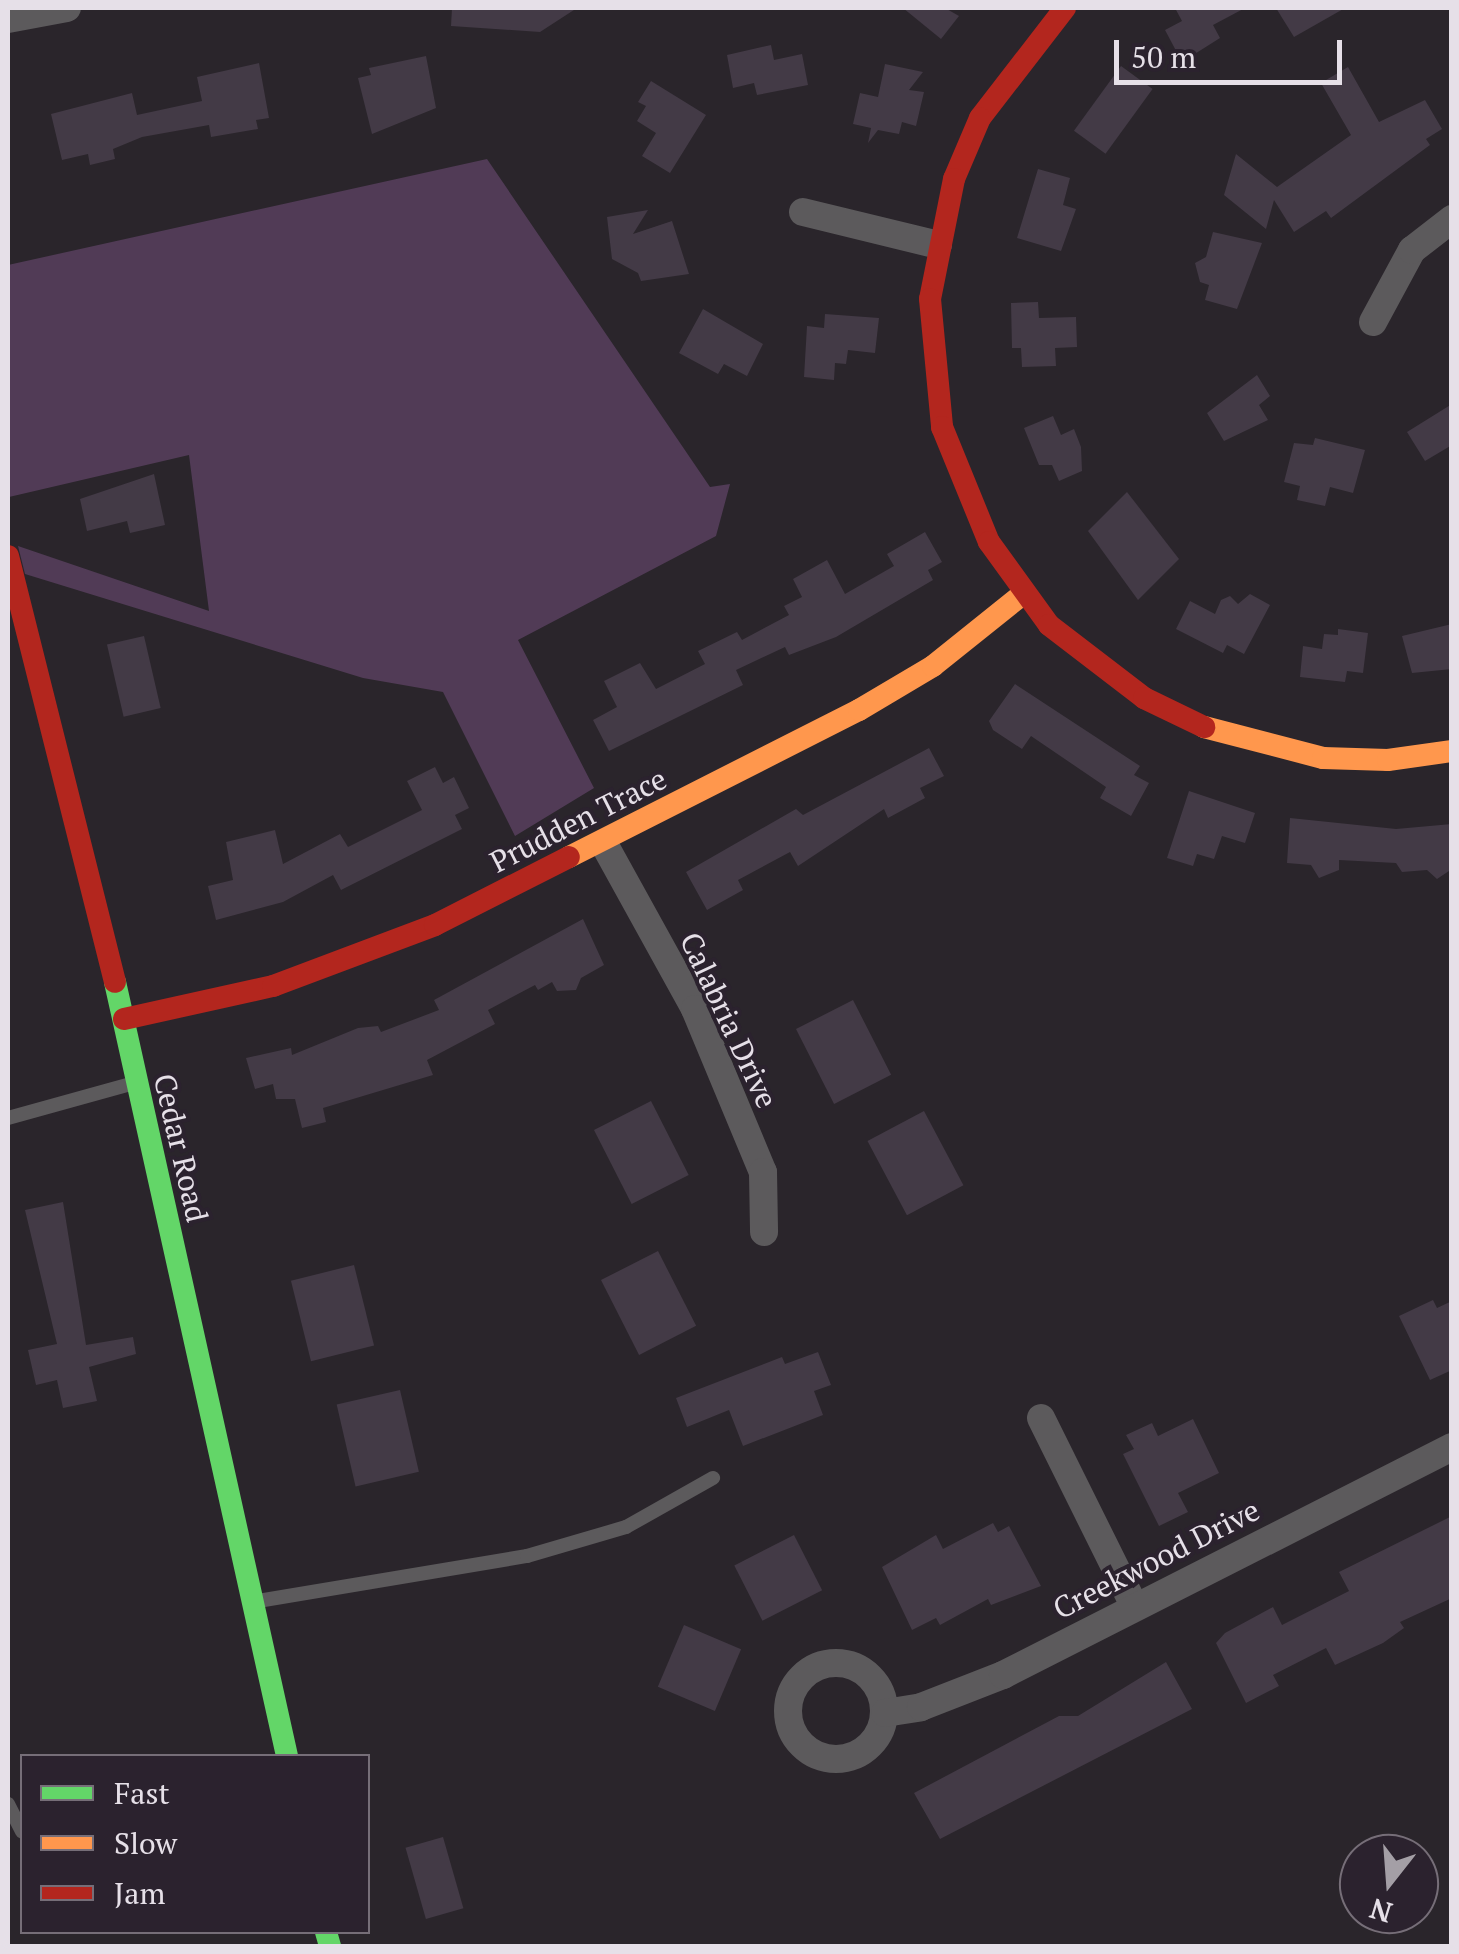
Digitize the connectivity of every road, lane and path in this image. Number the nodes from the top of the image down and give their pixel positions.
1 (67, 8) edge
2 (1065, 8) edge
3 (8, 18) edge
4 (803, 212) dead end
5 (1452, 220) edge
6 (938, 245) junction
7 (1372, 322) dead end
8 (8, 556) edge
9 (1024, 594) junction
10 (1452, 751) edge
11 (604, 844) junction
12 (124, 1019) junction
13 (135, 1083) junction
14 (8, 1118) edge
15 (764, 1232) dead end
16 (1041, 1418) dead end
17 (1452, 1447) edge
18 (712, 1478) dead end
19 (252, 1602) junction
20 (1134, 1605) junction
21 (884, 1713) dead end
22 (287, 1754) edge
23 (8, 1804) edge
24 (20, 1828) edge

1 - 3 street
2 - 6 street
4 - 6 street
5 - 7 street
6 - 9 street
8 - 12 street, Cedar Road
9 - 10 street
9 - 11 street, Prudden Trace
11 - 12 street, Prudden Trace
11 - 15 street, Calabria Drive
12 - 13 street, Cedar Road
13 - 14 lane
13 - 19 street, Cedar Road
16 - 20 street
17 - 20 street, Creekwood Drive
18 - 19 lane
19 - 22 street, Cedar Road
20 - 21 street, Creekwood Drive
23 - 24 lane

